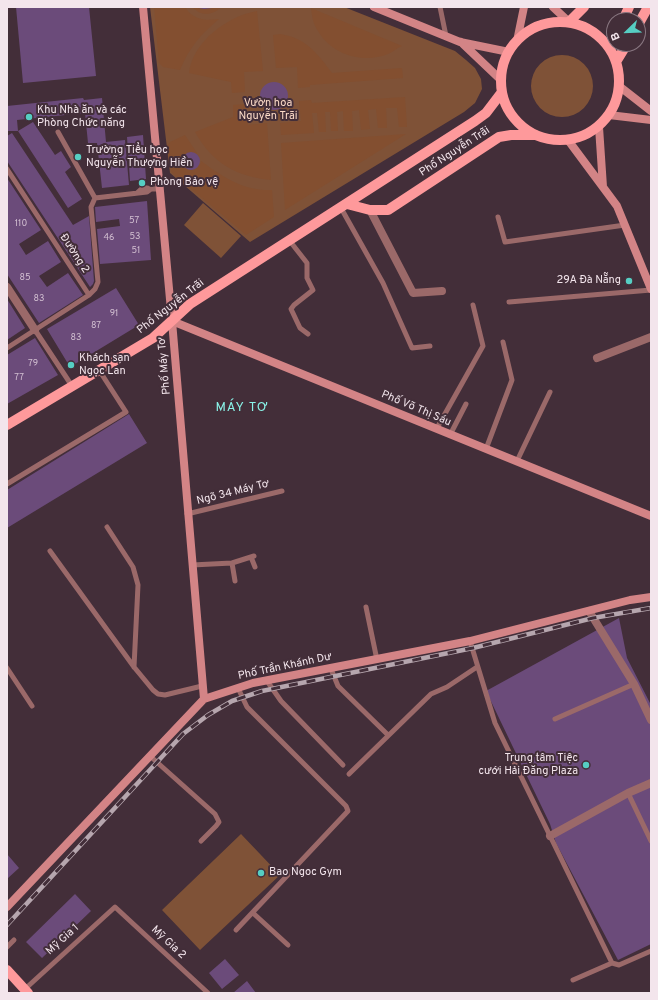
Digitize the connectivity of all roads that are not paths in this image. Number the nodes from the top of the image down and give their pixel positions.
1 (143, 7) edge
2 (374, 7) edge
3 (440, 7) edge
4 (524, 7) edge
5 (553, 7) edge
6 (576, 7) edge
7 (584, 7) edge
8 (569, 22) junction
9 (446, 36) junction
10 (517, 41) junction
11 (460, 42) junction
12 (606, 42) edge
13 (509, 52) junction
14 (614, 52) edge
15 (622, 52) edge
16 (616, 62) junction
17 (501, 80) junction
18 (619, 86) junction
19 (502, 92) junction
20 (651, 111) edge
21 (609, 115) junction
22 (651, 120) edge
23 (599, 126) junction
24 (58, 132) dead end
25 (536, 135) junction
26 (568, 140) junction
27 (7, 169) edge
28 (160, 188) junction
29 (603, 188) junction
30 (95, 198) junction
31 (344, 206) junction
32 (370, 210) junction
33 (498, 217) dead end
34 (625, 225) junction
35 (289, 240) junction
36 (7, 287) edge
37 (651, 289) edge
38 (442, 291) dead end
39 (89, 295) junction
40 (508, 302) dead end
41 (473, 305) dead end
42 (172, 321) junction
43 (35, 330) junction
44 (308, 334) dead end
45 (651, 337) edge
46 (503, 342) dead end
47 (430, 346) dead end
48 (7, 348) edge
49 (597, 358) dead end
50 (99, 370) junction
51 (72, 386) junction
52 (550, 392) dead end
53 (466, 404) dead end
54 (7, 425) edge
55 (437, 428) junction
56 (450, 435) junction
57 (486, 449) junction
58 (517, 461) junction
59 (7, 484) edge
60 (282, 491) dead end
61 (188, 514) junction
62 (651, 516) edge
63 (107, 527) dead end
64 (50, 551) dead end
65 (232, 563) junction
66 (192, 565) junction
67 (255, 567) dead end
68 (235, 581) dead end
69 (651, 596) edge
70 (366, 607) dead end
71 (588, 611) junction
72 (470, 642) junction
73 (378, 660) junction
74 (134, 667) junction
75 (477, 667) junction
76 (7, 668) edge
77 (331, 669) junction
78 (267, 681) junction
79 (634, 684) junction
80 (202, 686) junction
81 (238, 688) junction
82 (204, 699) junction
83 (32, 706) dead end
84 (555, 719) dead end
85 (651, 720) edge
86 (388, 735) junction
87 (150, 756) junction
88 (343, 765) dead end
89 (349, 774) dead end
90 (651, 783) edge
91 (628, 793) junction
92 (550, 836) junction
93 (201, 841) dead end
94 (651, 841) edge
95 (7, 907) edge
96 (115, 907) joint
97 (253, 913) junction
98 (236, 930) dead end
99 (14, 940) dead end
100 (288, 945) dead end
101 (7, 947) edge
102 (651, 951) edge
103 (612, 963) junction
104 (7, 970) edge
105 (573, 980) dead end
106 (26, 991) edge
107 (208, 993) edge

1 - 28 street, Phố Máy Tơ
2 - 9 street
3 - 9 lane
4 - 10 street
5 - 8 street
6 - 8 main road
7 - 8 main road
8 - 10 main road
8 - 12 main road
9 - 11 street
10 - 13 main road
11 - 13 street
11 - 17 street
13 - 17 main road
14 - 16 main road
15 - 16 main road
16 - 18 main road
17 - 19 main road
18 - 20 street
18 - 21 main road
19 - 25 main road
19 - 31 main road, Phố Nguyễn Trãi
21 - 22 street
21 - 23 main road
23 - 26 main road
23 - 29 street
24 - 30 lane
25 - 26 main road
25 - 32 main road, Phố Nguyễn Trãi
26 - 29 street
27 - 39 lane, Đường 2
28 - 30 lane
28 - 42 street, Phố Máy Tơ
29 - 34 street
30 - 39 lane
31 - 32 main road, Phố Nguyễn Trãi
31 - 35 main road, Phố Nguyễn Trãi
31 - 47 lane
32 - 38 street
33 - 34 lane
34 - 37 street
35 - 42 main road, Phố Nguyễn Trãi
35 - 44 lane
36 - 43 street
37 - 40 lane
39 - 43 lane
41 - 55 lane
42 - 50 main road, Phố Nguyễn Trãi
42 - 55 street, Phố Võ Thị Sáu
42 - 61 street, Phố Máy Tơ
43 - 48 lane
43 - 51 lane
45 - 49 street
46 - 57 lane
50 - 51 main road, Phố Nguyễn Trãi
50 - 59 lane
51 - 54 main road, Phố Nguyễn Trãi
52 - 58 lane
53 - 56 lane
55 - 56 street, Phố Võ Thị Sáu
56 - 57 street, Phố Võ Thị Sáu
57 - 58 street, Phố Võ Thị Sáu
58 - 62 street, Phố Võ Thị Sáu
60 - 61 lane, Ngõ 34 Máy Tơ
61 - 66 street, Phố Máy Tơ
63 - 74 lane
64 - 74 lane
65 - 66 lane
65 - 67 lane
65 - 68 lane
66 - 80 street, Phố Máy Tơ
69 - 71 street, Phố Trần Khánh Dư
70 - 73 lane
71 - 72 street, Phố Trần Khánh Dư
71 - 79 street
72 - 73 street, Phố Trần Khánh Dư
72 - 75 lane
73 - 77 street, Phố Trần Khánh Dư
74 - 80 lane
75 - 86 lane
75 - 92 lane
76 - 83 lane
77 - 78 street, Phố Trần Khánh Dư
77 - 86 lane
78 - 81 street, Phố Trần Khánh Dư
78 - 88 lane
79 - 84 lane
79 - 85 street
80 - 82 street, Phố Máy Tơ
81 - 82 street, Phố Trần Khánh Dư
81 - 97 lane
82 - 87 street, Phố Trần Khánh Dư
86 - 89 lane
87 - 93 lane
87 - 95 street, Phố Trần Khánh Dư
90 - 91 street
91 - 92 street
91 - 94 lane
92 - 103 lane
96 - 106 lane, Mỹ Gia 1
96 - 107 lane, Mỹ Gia 2
97 - 98 lane
97 - 100 lane
99 - 101 lane
102 - 103 lane
103 - 105 lane
104 - 106 main road

